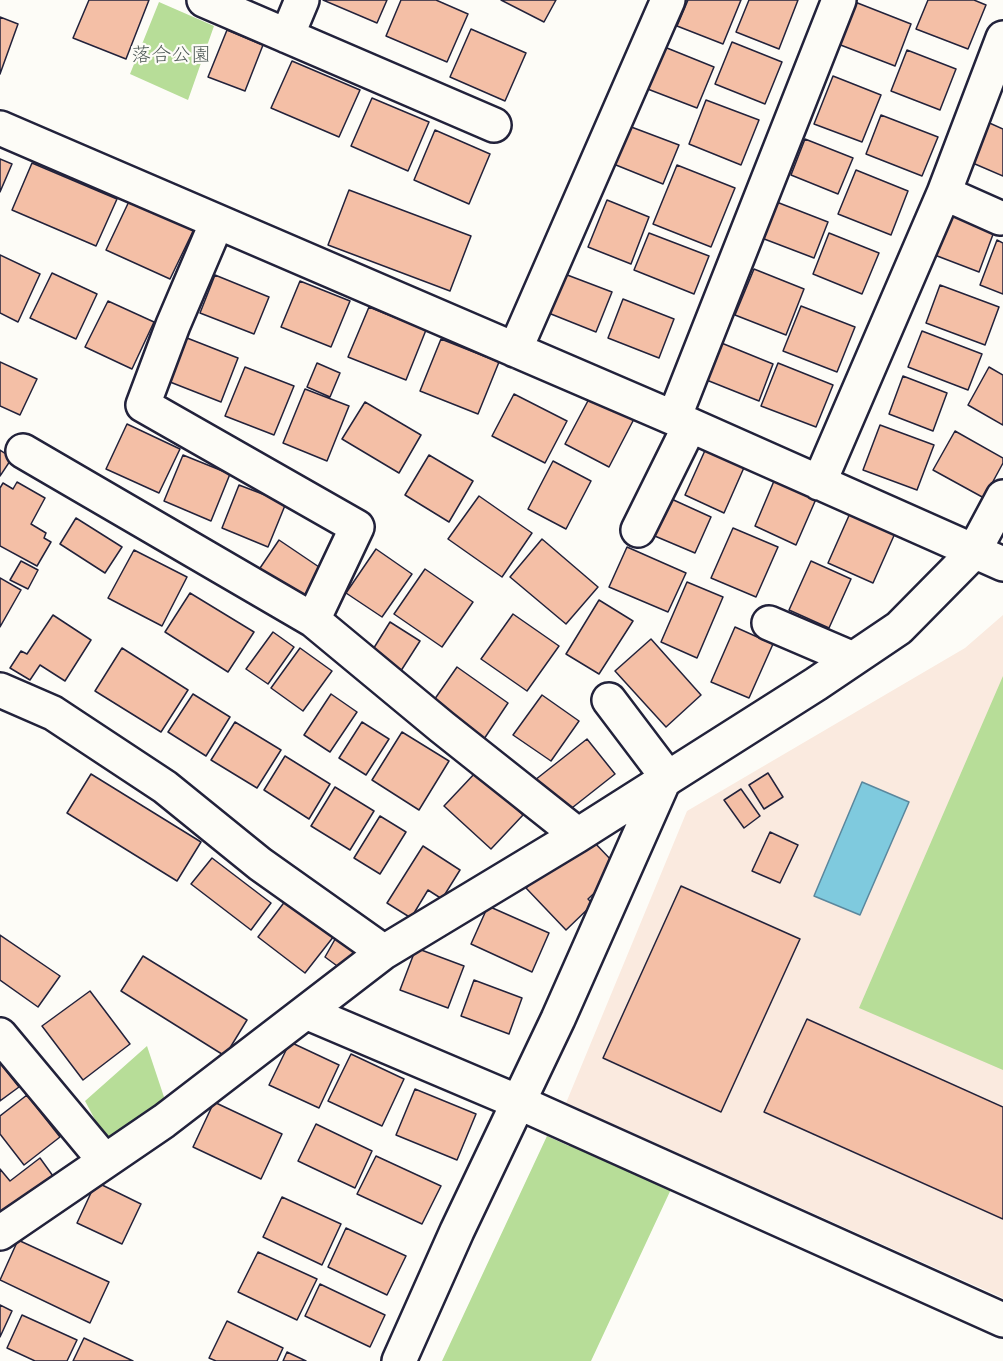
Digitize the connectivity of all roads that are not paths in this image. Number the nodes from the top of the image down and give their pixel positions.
1 (204, 0) edge
2 (302, 0) edge
3 (668, 0) edge
4 (839, 0) edge
5 (286, 36) junction
6 (1003, 38) edge
7 (494, 125) dead end
8 (0, 128) edge
9 (944, 193) junction
10 (1000, 218) dead end
11 (217, 222) junction
12 (515, 350) junction
13 (682, 421) junction
14 (23, 451) dead end
15 (819, 483) junction
16 (1003, 497) edge
17 (638, 530) dead end
18 (973, 552) junction
19 (1003, 564) edge
20 (313, 621) junction
21 (769, 623) dead end
22 (853, 659) junction
23 (0, 690) edge
24 (609, 700) dead end
25 (666, 779) junction
26 (578, 835) junction
27 (384, 952) junction
28 (306, 1012) junction
29 (0, 1035) edge
30 (518, 1102) junction
31 (105, 1161) junction
32 (0, 1233) edge
33 (1003, 1320) edge
34 (399, 1361) edge

1 - 5 street
2 - 5 street
3 - 12 street
4 - 13 street
5 - 7 street
6 - 9 street
8 - 11 street
9 - 10 street
9 - 15 street
11 - 12 street
11 - 20 street
12 - 13 street
13 - 15 street
13 - 17 street
14 - 20 street
15 - 18 street
16 - 18 street
18 - 19 street
18 - 22 street
20 - 26 street
21 - 22 street
22 - 25 street
23 - 27 street
24 - 25 street
25 - 26 street
25 - 30 street
26 - 27 street
27 - 28 street
28 - 30 street
28 - 31 street
29 - 31 street
30 - 33 street
30 - 34 street
31 - 32 street

